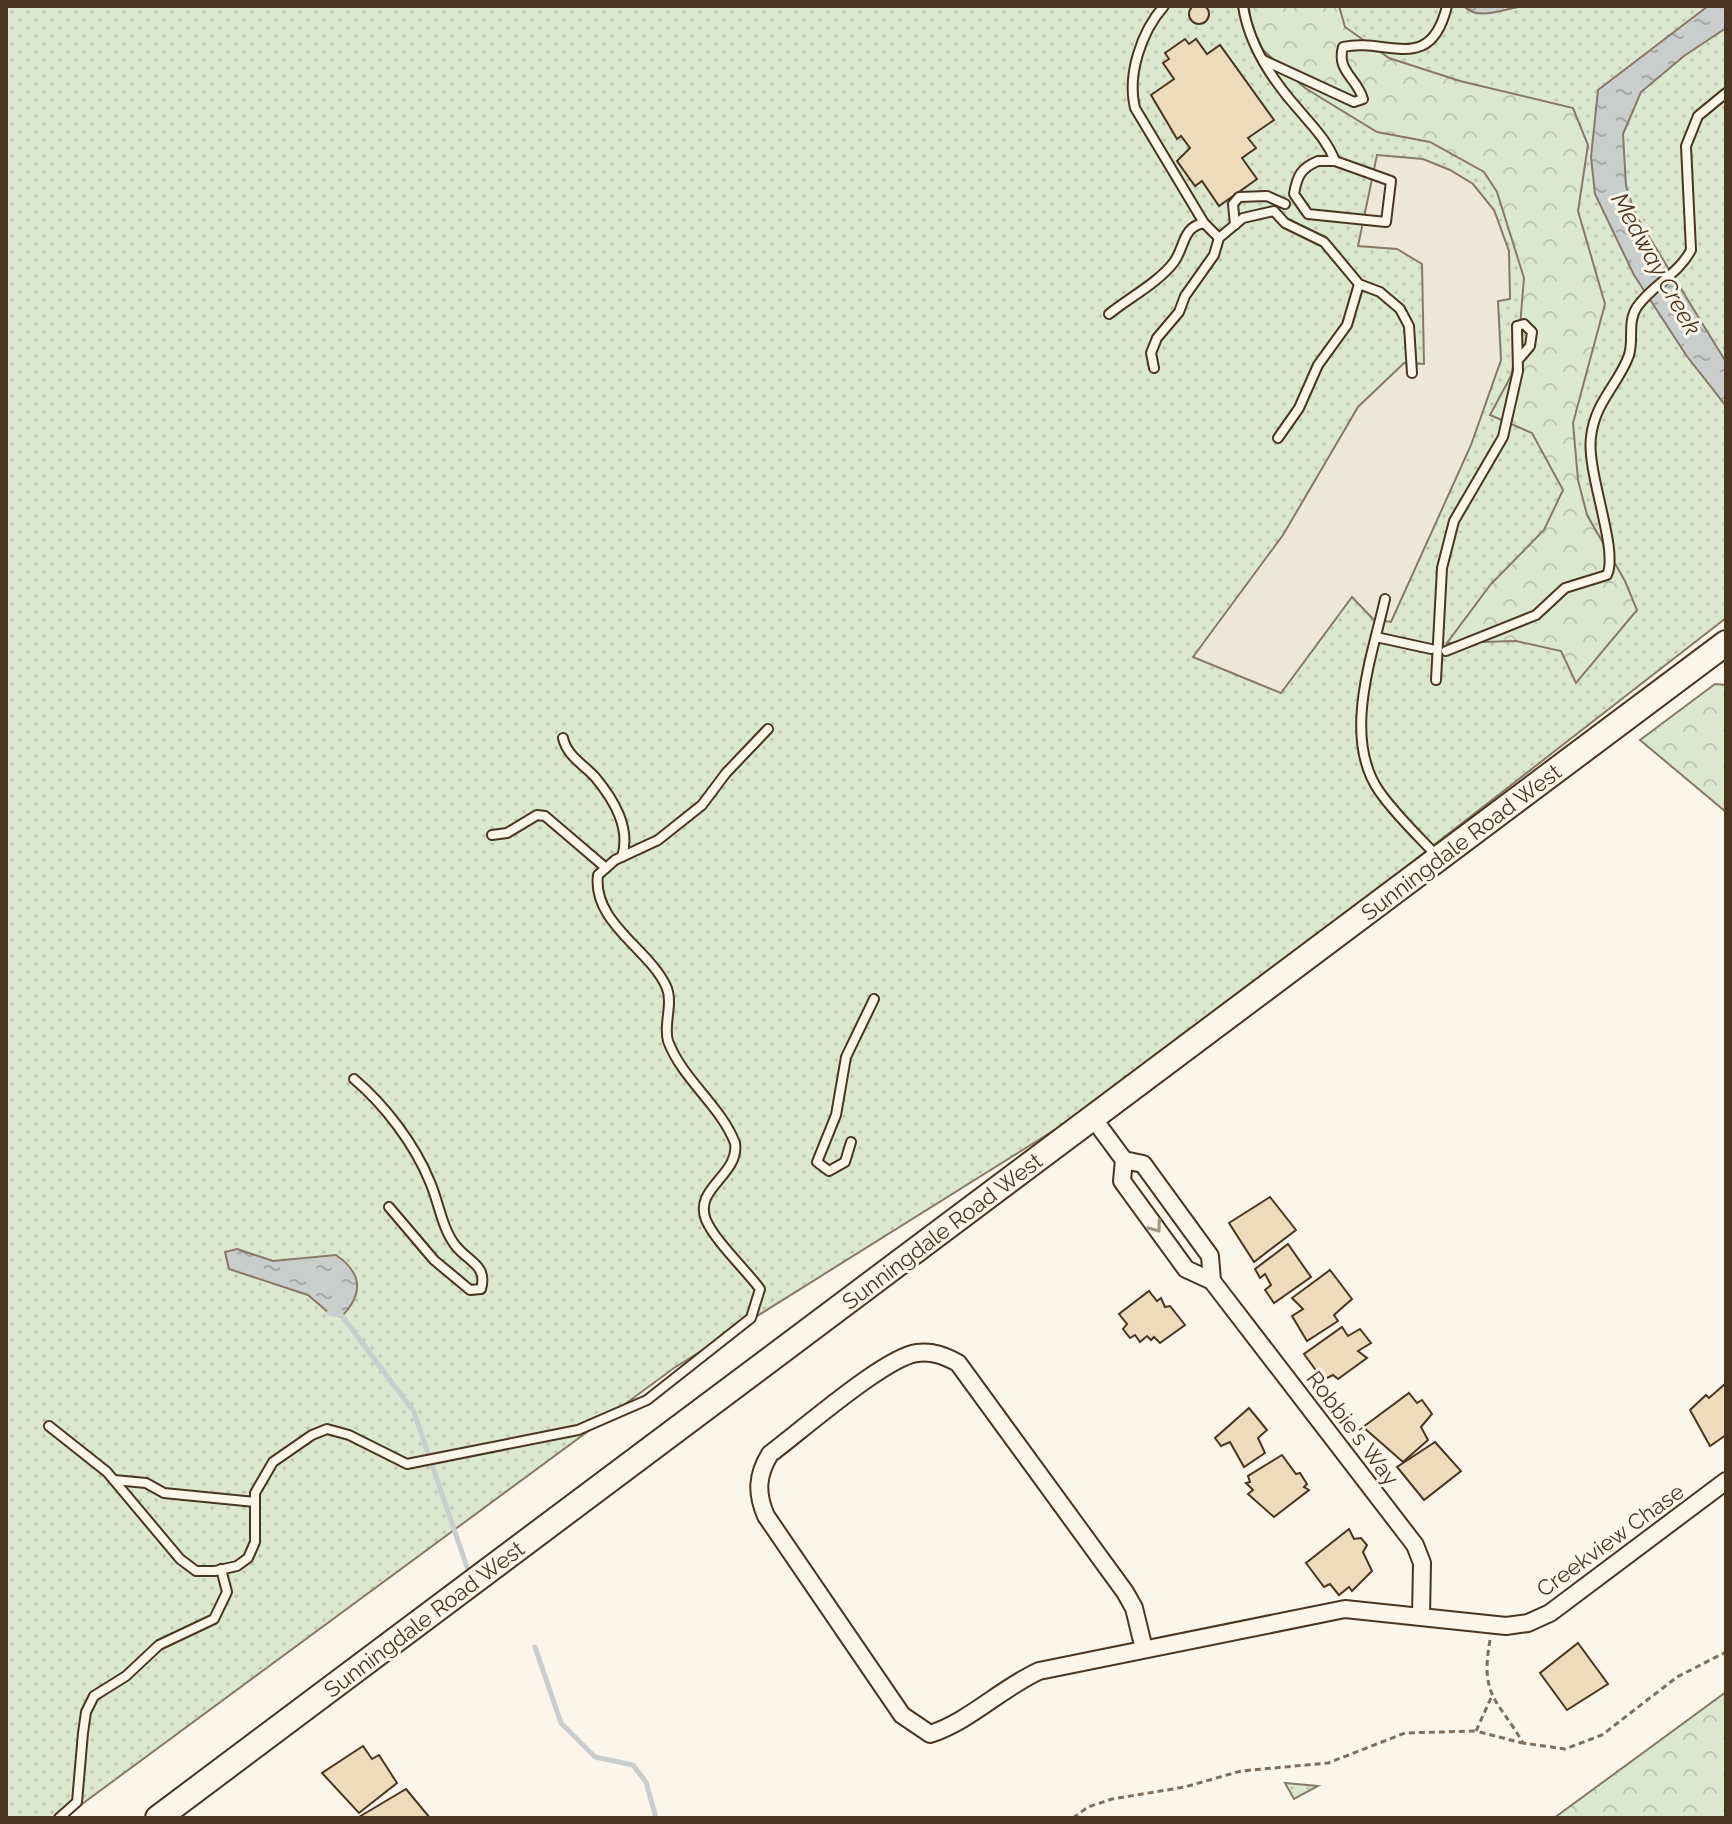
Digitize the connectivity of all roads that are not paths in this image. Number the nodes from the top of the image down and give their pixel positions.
1 (1164, 6) edge
2 (1243, 6) edge
3 (1447, 6) edge
4 (1263, 60) junction
5 (1726, 93) edge
6 (1335, 161) junction
7 (1285, 204) junction
8 (1299, 205) junction
9 (1274, 211) junction
10 (1204, 223) junction
11 (1235, 225) junction
12 (1219, 238) junction
13 (1359, 284) junction
14 (1109, 314) dead end
15 (1519, 359) dead end
16 (1154, 368) dead end
17 (1412, 373) dead end
18 (1278, 438) dead end
19 (1385, 599) dead end
20 (1376, 637) junction
21 (1726, 643) edge
22 (1431, 649) dead end
23 (1446, 651) dead end
24 (1436, 680) dead end
25 (768, 729) dead end
26 (563, 738) dead end
27 (492, 835) dead end
28 (622, 857) junction
29 (1440, 858) junction
30 (606, 868) junction
31 (874, 999) dead end
32 (354, 1079) dead end
33 (1093, 1118) junction
34 (851, 1142) dead end
35 (1124, 1160) junction
36 (389, 1207) dead end
37 (1212, 1281) junction
38 (49, 1426) dead end
39 (114, 1480) junction
40 (1726, 1481) edge
41 (255, 1502) junction
42 (221, 1569) junction
43 (1421, 1616) junction
44 (1144, 1649) junction
45 (59, 1818) edge
46 (158, 1818) edge

1 - 10 lane
2 - 4 lane
3 - 4 lane
4 - 6 lane
5 - 23 lane
6 - 8 lane
6 - 8 lane
7 - 8 lane
7 - 9 lane
7 - 11 lane
9 - 11 lane
9 - 13 lane
10 - 12 lane
10 - 14 lane
11 - 12 lane
12 - 16 lane
13 - 17 lane
13 - 18 lane
15 - 24 lane
19 - 20 lane
20 - 22 lane
20 - 29 lane
21 - 29 main road, Sunningdale Road West
25 - 28 lane
26 - 28 lane
27 - 30 lane
28 - 30 lane
29 - 33 main road, Sunningdale Road West
30 - 41 lane
31 - 34 lane
32 - 36 lane
33 - 35 street, Robbie's Way
33 - 46 main road, Sunningdale Road West
35 - 37 street, Robbie's Way
35 -> 37 street, Robbie's Way
37 - 43 street, Robbie's Way
38 - 39 lane
39 - 41 lane
39 - 42 lane
40 - 43 street, Creekview Chase
41 - 42 lane
42 - 45 lane
43 - 44 street, Creekview Chase
44 - 44 street, Creekview Chase

